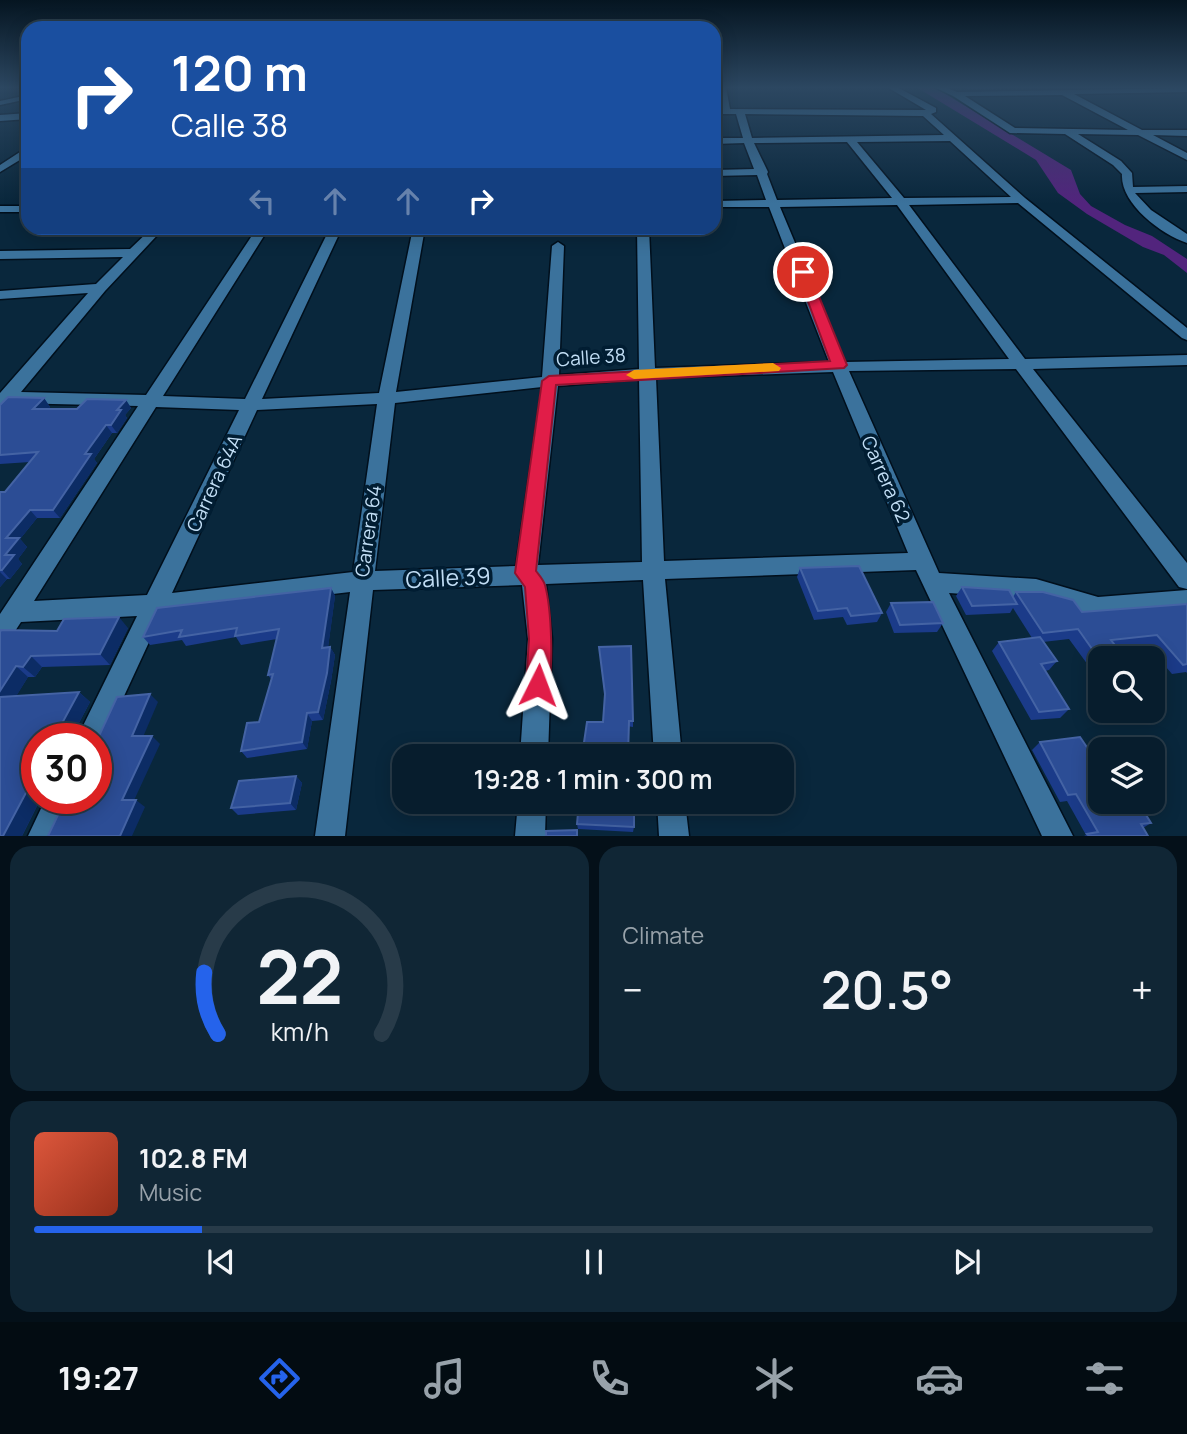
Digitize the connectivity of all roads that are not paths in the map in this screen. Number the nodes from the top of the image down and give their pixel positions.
1 (741, 126) edge
2 (939, 126) edge
3 (1005, 126) edge
4 (1125, 126) edge
5 (1069, 133) junction
6 (1187, 133) edge
7 (1140, 134) junction
8 (951, 138) junction
9 (850, 140) junction
10 (721, 141) edge
11 (748, 141) junction
12 (21, 152) edge
13 (0, 153) edge
14 (21, 156) edge
15 (1187, 157) edge
16 (0, 169) edge
17 (763, 172) junction
18 (721, 173) edge
19 (1187, 189) edge
20 (1128, 190) junction
21 (1021, 200) junction
22 (900, 201) junction
23 (775, 203) junction
24 (721, 204) edge
25 (0, 209) edge
26 (21, 209) edge
27 (151, 235) edge
28 (258, 235) edge
29 (332, 235) edge
30 (418, 235) edge
31 (643, 235) edge
32 (1187, 239) edge
33 (558, 246) dead end
34 (134, 253) junction
35 (0, 255) edge
36 (100, 288) junction
37 (0, 295) edge
38 (1187, 335) edge
39 (1187, 360) edge
40 (839, 365) junction
41 (1022, 366) junction
42 (649, 373) junction
43 (549, 381) junction
44 (387, 397) junction
45 (3, 400) edge
46 (151, 400) junction
47 (251, 405) junction
48 (653, 570) junction
49 (928, 571) junction
50 (526, 573) junction
51 (1187, 580) edge
52 (361, 582) junction
53 (1187, 600) edge
54 (156, 605) junction
55 (16, 612) junction
56 (0, 634) edge
57 (97, 723) edge
58 (535, 744) edge
59 (667, 744) edge
60 (53, 814) edge
61 (531, 814) edge
62 (672, 814) edge
63 (43, 835) edge
64 (330, 835) edge
65 (530, 835) edge
66 (674, 835) edge
67 (1058, 835) edge

1 - 11 street, Carrera 62
2 - 8 street
3 - 5 street
4 - 7 street
5 - 7 street
5 - 20 street
6 - 7 street
7 - 15 street
8 - 9 street
8 - 21 street
9 - 11 street
9 - 22 street
10 - 11 street
11 - 17 street, Carrera 62
12 - 13 street
14 - 16 street
17 - 18 street
17 - 23 street, Carrera 62
19 - 20 street
20 - 32 street
21 - 22 street
21 - 38 street
22 - 23 street
22 - 41 street
23 - 24 street
23 - 40 street, Carrera 62
25 - 26 street
27 - 34 street
28 - 46 street
29 - 47 street, Carrera 64A
30 - 44 street, Carrera 64
31 - 42 street
33 - 43 street
34 - 35 street
34 - 36 street
36 - 37 street
36 - 45 street
39 - 41 street, Calle 38
40 - 41 street, Calle 38
40 - 42 street, Calle 38
40 - 49 street, Carrera 62
41 - 51 street
42 - 43 street, Calle 38
42 - 48 street
43 - 44 street, Calle 38
43 - 50 street
44 - 47 street, Calle 38
44 - 52 street, Carrera 64
45 - 46 street, Calle 38
46 - 47 street, Calle 38
46 - 55 street
47 - 54 street, Carrera 64A
48 - 49 street, Calle 39
48 - 50 street, Calle 39
48 - 59 street
49 - 53 street, Calle 39
49 - 67 street, Carrera 62
50 - 52 street, Calle 39
50 - 58 street
52 - 54 street, Calle 39
52 - 64 street, Carrera 64
54 - 55 street, Calle 39
54 - 57 street, Carrera 64A
55 - 56 street
60 - 63 street
61 - 65 street
62 - 66 street

